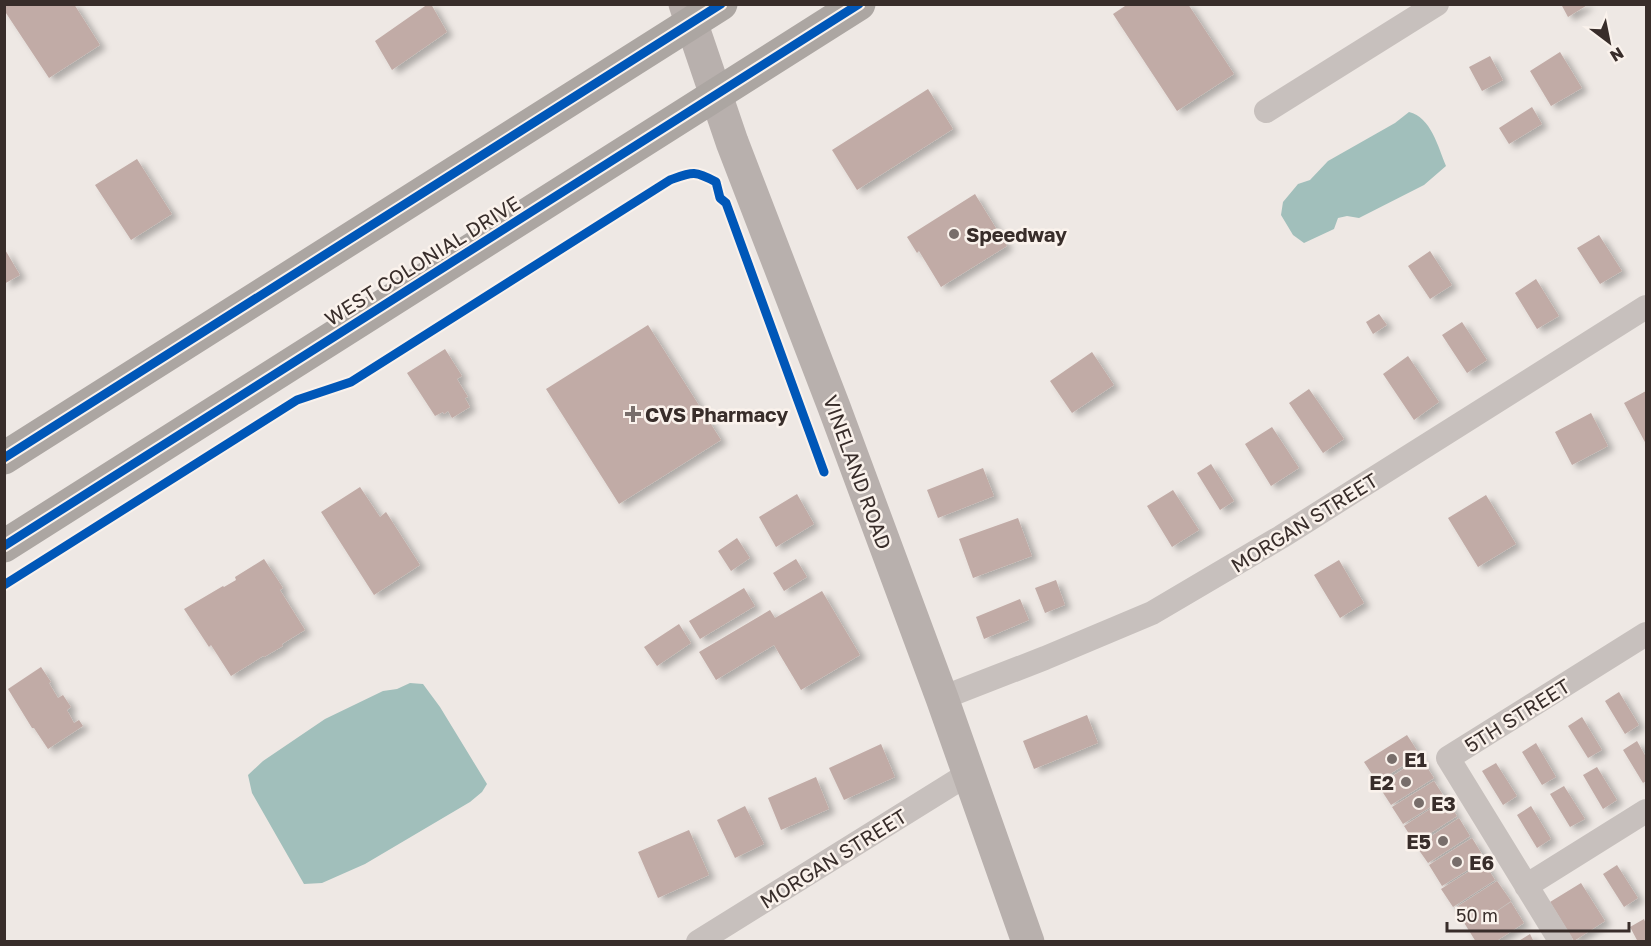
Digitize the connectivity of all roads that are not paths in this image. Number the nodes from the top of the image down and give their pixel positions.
1 (721, 4) edge
2 (859, 4) edge
3 (1437, 4) edge
4 (688, 14) edge
5 (716, 95) junction
6 (1266, 111) dead end
7 (1647, 307) edge
8 (4, 459) edge
9 (4, 546) edge
10 (1647, 634) edge
11 (942, 698) junction
12 (968, 774) junction
13 (1647, 811) edge
14 (1526, 886) junction
15 (698, 942) edge
16 (1028, 942) edge
17 (1561, 942) edge

1 - 4 highway
2 - 5 highway, WEST COLONIAL DRIVE
3 - 6 street
4 - 5 main road, VINELAND ROAD
4 - 8 highway
5 - 9 highway, WEST COLONIAL DRIVE
5 - 11 main road, VINELAND ROAD
7 - 11 street, MORGAN STREET
10 - 14 street, 5TH STREET
11 - 12 main road, VINELAND ROAD
12 - 15 street, MORGAN STREET
12 - 16 main road, VINELAND ROAD
13 - 14 street
14 - 17 street, 5TH STREET

